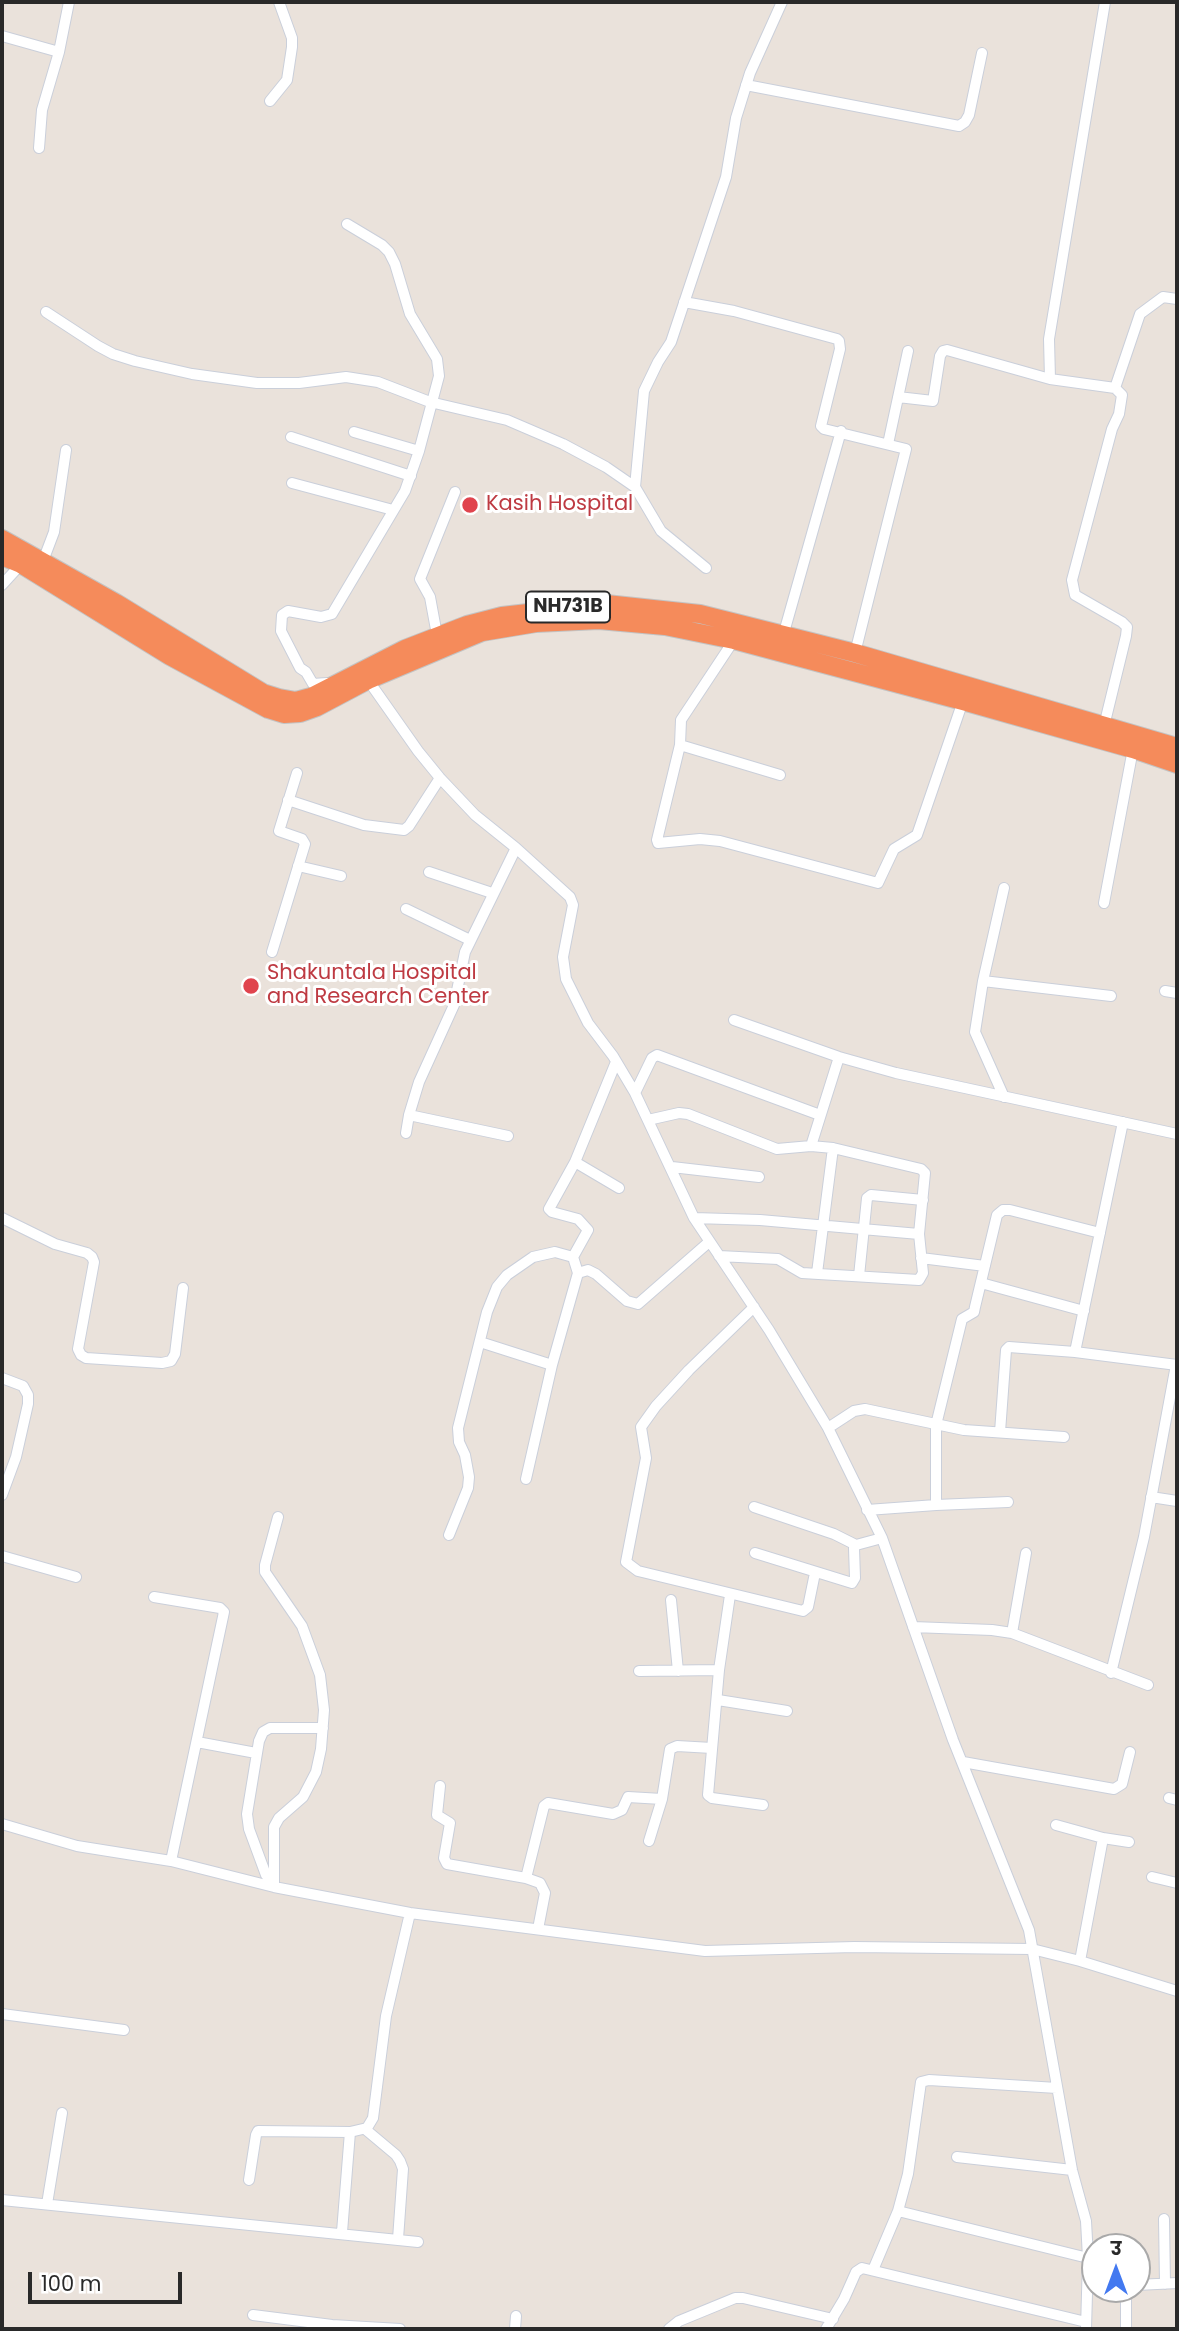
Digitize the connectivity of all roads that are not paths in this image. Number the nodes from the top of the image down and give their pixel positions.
1 (69, 2) edge
2 (278, 2) edge
3 (782, 2) edge
4 (1105, 2) edge
5 (2, 36) edge
6 (59, 52) junction
7 (982, 53) dead end
8 (746, 85) junction
9 (270, 101) dead end
10 (39, 148) dead end
11 (347, 224) dead end
12 (1177, 299) edge
13 (684, 302) junction
14 (46, 312) dead end
15 (908, 351) dead end
16 (1050, 379) junction
17 (1115, 388) junction
18 (898, 397) junction
19 (430, 402) junction
20 (841, 431) junction
21 (354, 432) dead end
22 (291, 438) dead end
23 (888, 444) junction
24 (66, 450) dead end
25 (419, 451) junction
26 (411, 476) junction
27 (292, 483) dead end
28 (635, 487) junction
29 (455, 492) dead end
30 (393, 510) junction
31 (2, 538) edge
32 (2, 556) edge
33 (32, 559) junction
34 (706, 568) dead end
35 (2, 585) edge
36 (437, 635) junction
37 (783, 636) junction
38 (734, 640) junction
39 (855, 653) junction
40 (368, 680) junction
41 (338, 682) junction
42 (962, 701) junction
43 (1104, 726) junction
44 (680, 745) junction
45 (1177, 747) edge
46 (1133, 749) junction
47 (1177, 764) edge
48 (297, 773) dead end
49 (780, 775) dead end
50 (440, 778) junction
51 (288, 800) junction
52 (516, 848) junction
53 (298, 866) junction
54 (429, 872) dead end
55 (341, 876) dead end
56 (1004, 888) dead end
57 (492, 893) junction
58 (1104, 903) dead end
59 (406, 909) dead end
60 (470, 940) junction
61 (272, 952) dead end
62 (983, 981) junction
63 (1165, 991) dead end
64 (1177, 993) edge
65 (1111, 996) dead end
66 (734, 1020) dead end
67 (839, 1058) junction
68 (616, 1062) junction
69 (635, 1093) junction
70 (1004, 1097) junction
71 (409, 1115) junction
72 (820, 1115) junction
73 (648, 1119) junction
74 (1123, 1122) junction
75 (406, 1133) dead end
76 (1177, 1134) edge
77 (508, 1136) dead end
78 (811, 1146) junction
79 (833, 1148) junction
80 (575, 1162) junction
81 (672, 1167) junction
82 (759, 1177) dead end
83 (620, 1188) dead end
84 (923, 1200) junction
85 (2, 1218) edge
86 (694, 1218) junction
87 (822, 1225) junction
88 (863, 1229) junction
89 (1100, 1233) junction
90 (919, 1234) junction
91 (709, 1242) junction
92 (719, 1256) junction
93 (573, 1257) junction
94 (921, 1258) junction
95 (985, 1266) junction
96 (578, 1273) junction
97 (817, 1273) junction
98 (859, 1276) junction
99 (981, 1283) junction
100 (183, 1288) dead end
101 (754, 1307) junction
102 (1084, 1311) junction
103 (480, 1342) junction
104 (1075, 1352) junction
105 (552, 1365) junction
106 (1177, 1365) edge
107 (2, 1378) edge
108 (936, 1424) junction
109 (828, 1428) junction
110 (1000, 1432) junction
111 (1064, 1437) dead end
112 (526, 1479) dead end
113 (2, 1495) edge
114 (1151, 1497) junction
115 (1177, 1501) edge
116 (1008, 1502) dead end
117 (936, 1505) junction
118 (754, 1507) dead end
119 (867, 1510) junction
120 (278, 1517) dead end
121 (449, 1535) dead end
122 (882, 1538) junction
123 (856, 1545) junction
124 (755, 1553) dead end
125 (1026, 1553) dead end
126 (2, 1556) edge
127 (816, 1573) junction
128 (76, 1577) dead end
129 (730, 1595) junction
130 (154, 1598) dead end
131 (671, 1600) dead end
132 (913, 1627) junction
133 (1012, 1633) junction
134 (719, 1670) junction
135 (639, 1671) dead end
136 (678, 1671) junction
137 (1111, 1672) junction
138 (1148, 1685) dead end
139 (718, 1700) junction
140 (787, 1711) dead end
141 (323, 1728) junction
142 (197, 1742) junction
143 (712, 1748) junction
144 (1130, 1752) dead end
145 (256, 1753) junction
146 (963, 1762) junction
147 (440, 1786) dead end
148 (662, 1799) junction
149 (763, 1804) dead end
150 (2, 1824) edge
151 (1056, 1825) dead end
152 (1103, 1838) junction
153 (649, 1841) dead end
154 (1129, 1842) dead end
155 (171, 1861) junction
156 (526, 1878) junction
157 (1152, 1878) dead end
158 (1177, 1883) edge
159 (274, 1885) junction
160 (410, 1913) junction
161 (538, 1929) junction
162 (1032, 1949) junction
163 (1080, 1961) junction
164 (1177, 1990) edge
165 (2, 2014) edge
166 (124, 2030) dead end
167 (1057, 2088) junction
168 (62, 2113) dead end
169 (365, 2129) junction
170 (350, 2132) junction
171 (957, 2157) dead end
172 (1072, 2170) junction
173 (248, 2180) dead end
174 (2, 2200) edge
175 (47, 2204) junction
176 (898, 2211) junction
177 (1164, 2219) dead end
178 (342, 2232) junction
179 (1087, 2233) edge
180 (398, 2239) junction
181 (418, 2242) dead end
182 (1081, 2256) edge
183 (873, 2270) junction
184 (1177, 2283) edge
185 (1151, 2284) edge
186 (1164, 2284) junction
187 (1089, 2303) edge
188 (1126, 2303) edge
189 (253, 2315) dead end
190 (516, 2316) dead end
191 (833, 2319) junction
192 (1086, 2326) edge
193 (332, 2327) edge
194 (393, 2329) edge
195 (400, 2329) edge
196 (515, 2329) edge
197 (669, 2329) edge
198 (826, 2329) edge
199 (1126, 2329) edge

1 - 6 street
2 - 9 street
3 - 8 street
4 - 16 street
5 - 6 street
6 - 10 street
7 - 8 street
8 - 13 street
11 - 19 street
12 - 17 street
13 - 20 street
13 - 28 street
14 - 19 street
15 - 18 street
16 - 17 street
16 - 18 street
17 - 43 street
18 - 23 street
19 - 25 street
19 - 28 street
20 - 23 street
20 - 37 street
21 - 25 street
22 - 26 street
23 - 39 street
24 - 33 street
25 - 26 street
26 - 30 street
27 - 30 street
28 - 34 street
29 - 36 street
30 - 41 street
31 - 33 highway, NH731B
32 - 33 highway
33 - 35 street
33 - 40 highway
33 - 41 highway, NH731B
36 - 37 highway, NH731B
36 - 41 highway, NH731B
37 - 39 highway, NH731B
38 - 40 highway
38 - 42 highway
38 - 44 street
39 - 43 highway, NH731B
40 - 50 street
42 - 44 street
42 - 46 highway
43 - 45 highway, NH731B
44 - 49 street
46 - 47 highway
46 - 58 street
48 - 51 street
50 - 51 street
50 - 52 street
51 - 53 street
52 - 57 street
52 - 68 street
53 - 55 street
53 - 61 street
54 - 57 street
56 - 62 street
57 - 60 street
59 - 60 street
60 - 71 street
62 - 65 street
62 - 70 street
63 - 64 street
66 - 67 street
67 - 70 street
67 - 72 street
68 - 69 street
68 - 80 street
69 - 72 street
69 - 73 street
70 - 74 street
71 - 75 street
71 - 77 street
72 - 78 street
73 - 78 street
73 - 81 street
74 - 76 street
74 - 89 street
78 - 79 street
79 - 84 street
79 - 87 street
80 - 83 street
80 - 93 street
81 - 82 street
81 - 86 street
84 - 88 street
84 - 90 street
85 - 100 street
86 - 87 street
86 - 91 street
87 - 88 street
87 - 97 street
88 - 90 street
88 - 98 street
89 - 95 street
89 - 102 street
90 - 94 street
91 - 92 street
91 - 96 street
92 - 97 street
92 - 101 street
93 - 96 street
93 - 103 street
94 - 95 street
94 - 98 street
95 - 99 street
96 - 105 street
97 - 98 street
99 - 102 street
99 - 108 street
101 - 109 street
101 - 129 street
102 - 104 street
103 - 105 street
103 - 121 street
104 - 106 street
104 - 110 street
105 - 112 street
106 - 114 street
107 - 113 street
108 - 109 street
108 - 110 street
108 - 117 street
109 - 119 street
110 - 111 street
114 - 115 street
114 - 137 street
116 - 117 street
117 - 119 street
118 - 123 street
119 - 122 street
120 - 141 street
122 - 123 street
122 - 132 street
123 - 127 street
124 - 127 street
125 - 133 street
126 - 128 street
127 - 129 street
129 - 134 street
130 - 142 street
131 - 136 street
132 - 133 street
132 - 146 street
133 - 137 street
134 - 136 street
134 - 139 street
135 - 136 street
137 - 138 street
139 - 140 street
139 - 143 street
141 - 145 street
141 - 159 street
142 - 145 street
142 - 155 street
143 - 148 street
143 - 149 street
144 - 146 street
145 - 159 street
146 - 162 street
147 - 156 street
148 - 153 street
148 - 156 street
150 - 155 street
151 - 152 street
152 - 154 street
152 - 163 street
155 - 159 street
156 - 161 street
157 - 158 street
159 - 160 street
160 - 161 street
160 - 169 street
161 - 162 street
162 - 163 street
162 - 167 street
163 - 164 street
165 - 166 street
167 - 172 street
167 - 176 street
168 - 175 street
169 - 170 street
169 - 180 street
170 - 173 street
170 - 178 street
171 - 172 street
172 - 179 street
174 - 175 street
175 - 178 street
176 - 182 street
176 - 183 street
177 - 186 street
178 - 180 street
180 - 181 street
183 - 191 street
183 - 192 street
184 - 186 street
185 - 186 street
187 - 192 street
188 - 199 street
189 - 193 street
190 - 196 street
191 - 197 street
191 - 198 street
193 - 194 street
194 - 195 street

